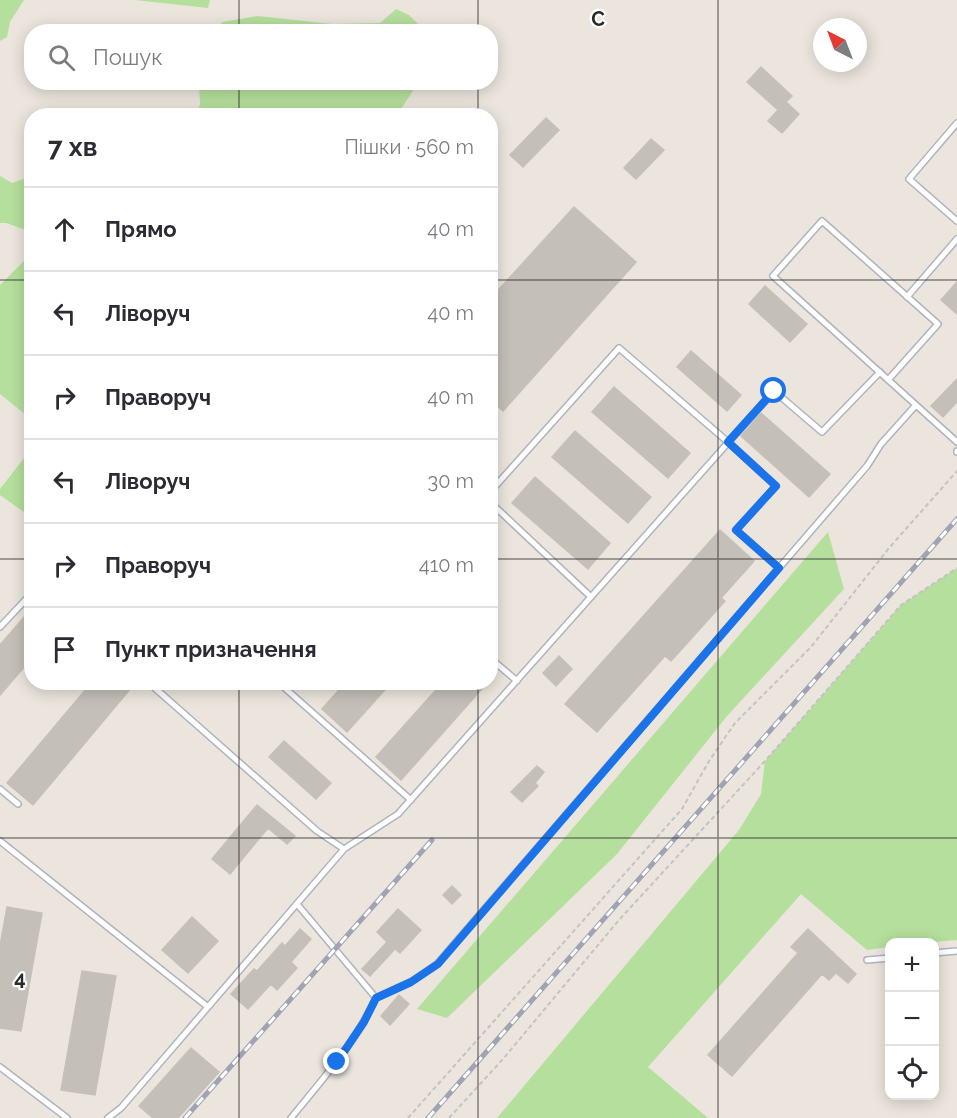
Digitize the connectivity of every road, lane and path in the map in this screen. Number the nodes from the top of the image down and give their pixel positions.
1 (957, 123) edge
2 (957, 221) edge
3 (957, 239) edge
4 (907, 297) junction
5 (880, 372) junction
6 (888, 380) junction
7 (916, 405) junction
8 (728, 442) junction
9 (957, 442) edge
10 (957, 471) edge
11 (498, 483) edge
12 (498, 510) edge
13 (779, 568) junction
14 (957, 568) edge
15 (591, 597) junction
16 (24, 602) edge
17 (0, 627) edge
18 (498, 665) edge
19 (517, 681) junction
20 (157, 690) edge
21 (287, 690) edge
22 (0, 789) edge
23 (411, 800) junction
24 (18, 804) dead end
25 (0, 841) edge
26 (344, 849) junction
27 (297, 904) junction
28 (957, 951) edge
29 (939, 953) edge
30 (885, 958) edge
31 (867, 960) dead end
32 (376, 998) junction
33 (208, 1007) junction
34 (0, 1067) edge
35 (67, 1118) edge
36 (108, 1118) edge
37 (291, 1118) edge
38 (408, 1118) edge
39 (449, 1118) edge

1 - 2 lane
3 - 4 lane
4 - 5 lane
4 - 6 lane
5 - 6 lane
5 - 8 lane
6 - 7 lane
7 - 9 lane
7 - 13 lane
8 - 11 lane
8 - 13 lane
8 - 15 lane
10 - 38 path
12 - 15 lane
13 - 32 lane
14 - 39 path
15 - 19 lane
16 - 17 lane
18 - 19 lane
19 - 23 lane
20 - 26 lane
21 - 23 lane
22 - 24 lane
23 - 26 lane
25 - 33 lane
26 - 27 lane
27 - 32 lane
27 - 33 lane
28 - 29 lane
30 - 31 lane
32 - 37 lane
33 - 36 lane
34 - 35 lane

